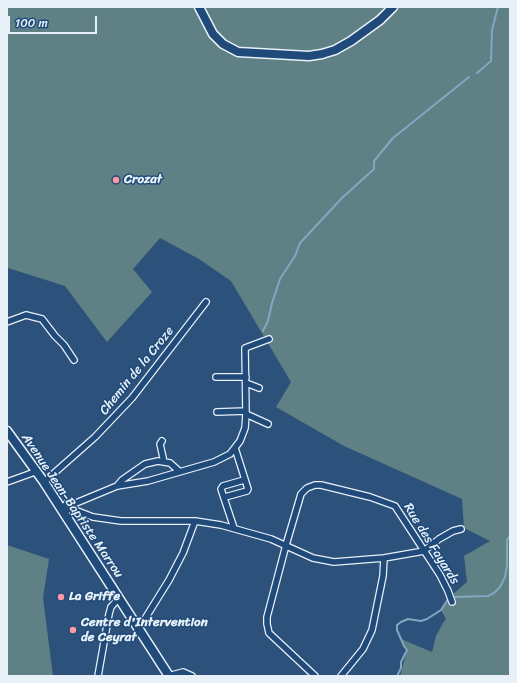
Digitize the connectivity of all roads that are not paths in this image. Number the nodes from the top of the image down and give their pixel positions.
1 (198, 7) edge
2 (393, 7) edge
3 (206, 302) dead end
4 (7, 322) edge
5 (269, 339) dead end
6 (74, 360) dead end
7 (216, 377) dead end
8 (246, 380) junction
9 (259, 388) dead end
10 (217, 412) dead end
11 (246, 413) junction
12 (268, 424) dead end
13 (7, 431) edge
14 (162, 441) dead end
15 (235, 448) junction
16 (164, 462) junction
17 (36, 471) junction
18 (179, 471) junction
19 (244, 480) junction
20 (7, 482) edge
21 (44, 482) junction
22 (117, 486) junction
23 (225, 497) junction
24 (76, 503) junction
25 (62, 509) junction
26 (72, 509) junction
27 (196, 521) junction
28 (234, 528) junction
29 (461, 529) dead end
30 (286, 545) junction
31 (424, 551) junction
32 (384, 558) junction
33 (118, 598) junction
34 (452, 602) dead end
35 (138, 630) junction
36 (98, 676) edge
37 (169, 676) edge
38 (192, 676) edge
39 (315, 676) edge
40 (341, 676) edge

1 - 2 main road
3 - 21 street, Chemin de la Croze
4 - 6 street
5 - 8 street
7 - 8 street
8 - 9 street
8 - 11 street
10 - 11 street
11 - 12 street
11 - 15 street
13 - 17 main road, Avenue Jean-Baptiste Marrou
14 - 16 street
15 - 18 street
15 - 19 street
16 - 18 street
16 - 22 street
17 - 20 street
17 - 21 main road, Avenue Jean-Baptiste Marrou
18 - 22 street
19 - 23 street
19 - 23 street
21 - 25 main road, Avenue Jean-Baptiste Marrou
22 - 24 street
23 - 28 street
24 - 25 street
24 - 26 street
25 - 26 street
25 - 33 main road, Avenue Jean-Baptiste Marrou
26 - 27 street
27 - 28 street
27 - 35 street
28 - 30 street
29 - 31 street
30 - 31 street, Rue des Fayards
30 - 32 street
30 - 39 street, Rue des Fayards
31 - 32 street
31 - 34 street, Rue des Fayards
32 - 40 street
33 - 35 main road, Avenue Jean-Baptiste Marrou
33 - 36 street
35 - 37 main road, Avenue Jean-Baptiste Marrou
37 - 38 street

